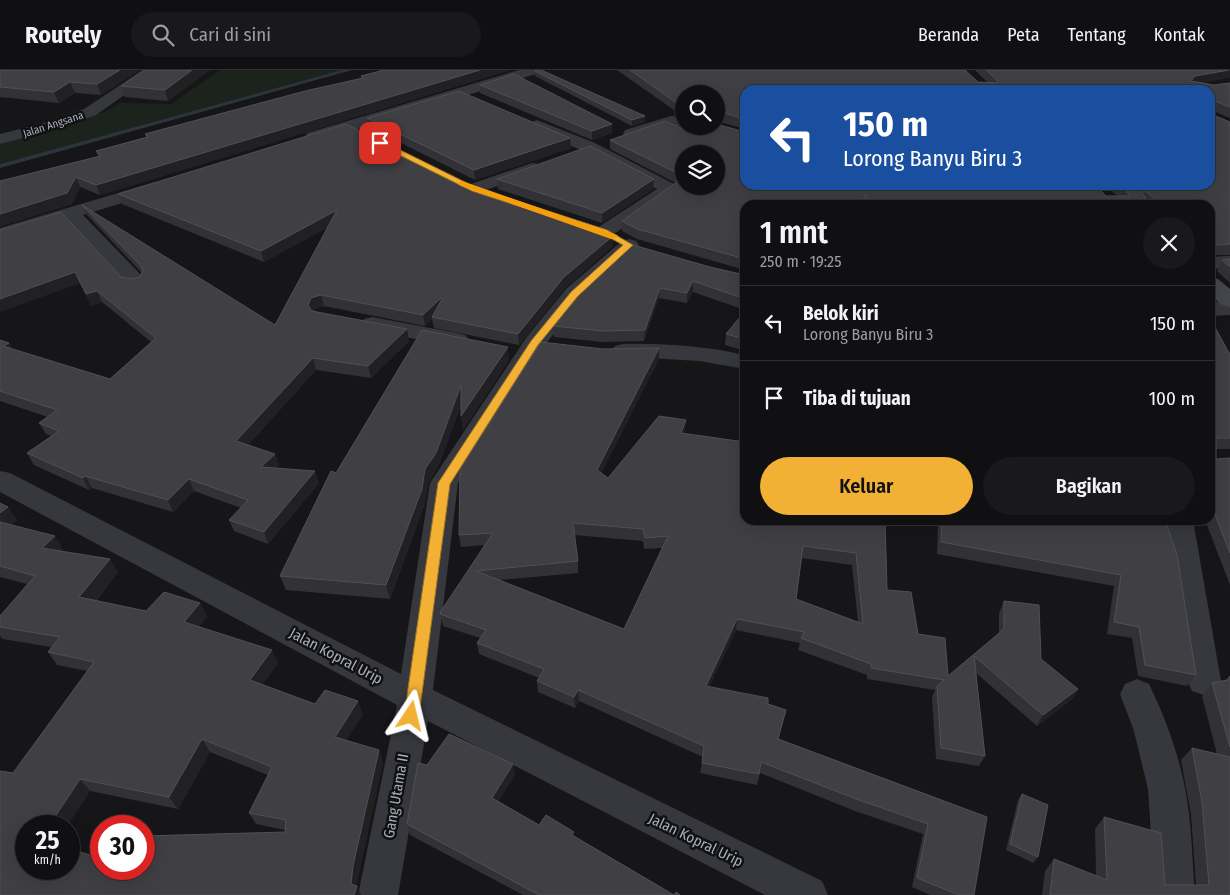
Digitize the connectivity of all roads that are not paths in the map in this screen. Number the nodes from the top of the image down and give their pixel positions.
1 (153, 70) edge
2 (534, 77) edge
3 (460, 92) junction
4 (486, 103) edge
5 (521, 118) edge
6 (675, 121) edge
7 (613, 125) edge
8 (348, 126) junction
9 (631, 134) junction
10 (0, 139) edge
11 (372, 139) edge
12 (302, 141) edge
13 (589, 148) junction
14 (563, 157) edge
15 (545, 164) edge
16 (172, 181) edge
17 (502, 198) edge
18 (70, 213) junction
19 (586, 226) edge
20 (604, 232) junction
21 (0, 234) edge
22 (1230, 262) edge
23 (1215, 263) edge
24 (136, 282) edge
25 (1215, 288) edge
26 (1230, 300) edge
27 (1230, 308) edge
28 (1215, 309) edge
29 (353, 321) edge
30 (479, 345) edge
31 (603, 350) edge
32 (740, 361) edge
33 (0, 480) edge
34 (1180, 525) edge
35 (1204, 681) dead end
36 (1137, 694) dead end
37 (415, 698) junction
38 (378, 895) edge
39 (808, 895) edge
40 (1175, 895) edge

1 - 10 street, Jalan Angsana
2 - 3 street
3 - 4 street
3 - 8 street
5 - 13 street
6 - 9 street
7 - 9 street
8 - 11 street
8 - 12 street
9 - 13 street
13 - 14 street
13 - 20 street
15 - 17 street
16 - 18 street
18 - 21 street
18 - 24 street
19 - 20 street
20 - 37 street, Gang Utama II
22 - 23 street
25 - 26 main road
27 - 28 street
29 - 30 street
31 - 32 street
33 - 37 street, Jalan Kopral Urip
34 - 35 street
36 - 40 street
37 - 38 street, Gang Utama II
37 - 39 street, Jalan Kopral Urip

